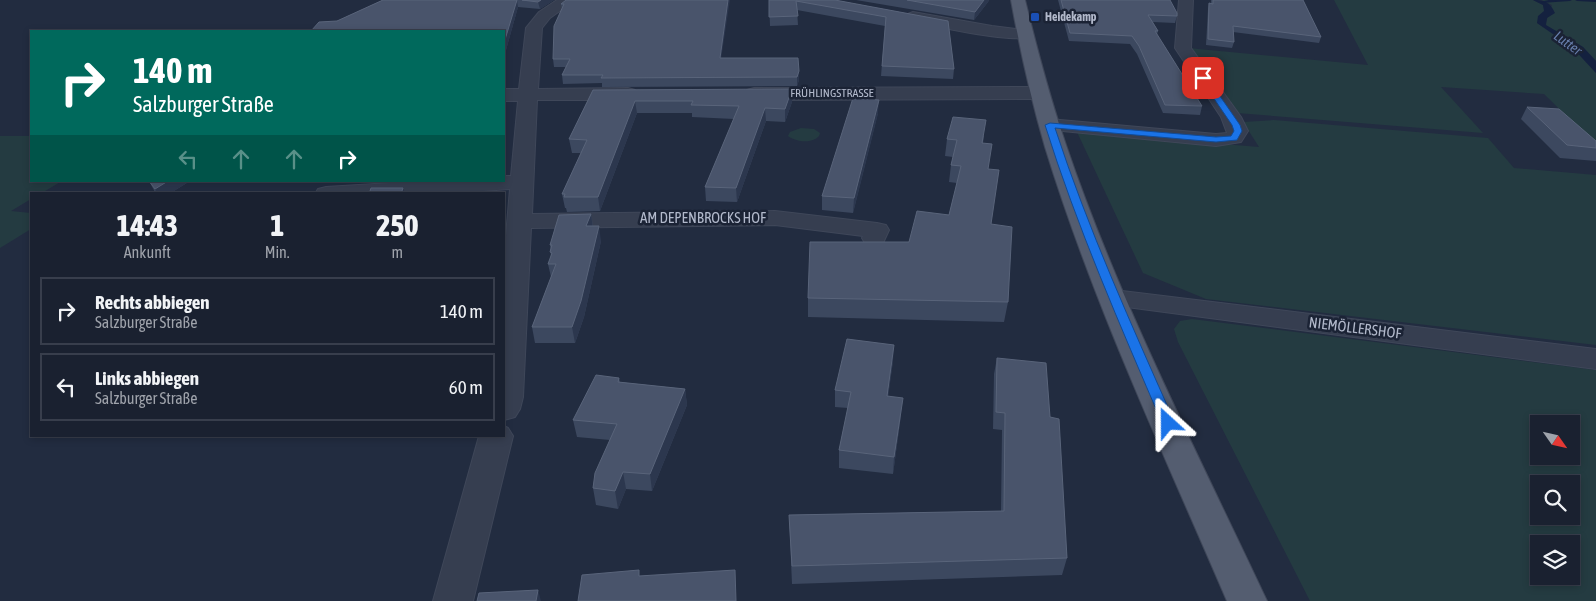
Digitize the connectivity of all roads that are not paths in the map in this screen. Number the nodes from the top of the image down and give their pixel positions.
1 (568, 0) edge
2 (1018, 0) edge
3 (1186, 0) edge
4 (895, 14) edge
5 (1025, 34) junction
6 (1040, 93) junction
7 (643, 94) edge
8 (732, 94) edge
9 (516, 95) edge
10 (1050, 125) junction
11 (522, 182) junction
12 (359, 192) edge
13 (519, 221) junction
14 (874, 238) dead end
15 (1114, 298) junction
16 (1596, 359) edge
17 (505, 405) edge
18 (496, 437) edge
19 (453, 601) edge
20 (1246, 601) edge

1 - 9 street
2 - 5 main road
3 - 10 street
4 - 5 street
5 - 6 main road
6 - 8 street, FRÜHLINGSTRASSE
6 - 10 main road
7 - 9 street
9 - 11 street
10 - 15 main road
11 - 12 street
11 - 13 street
13 - 14 street, AM DEPENBROCKS HOF
13 - 17 street
15 - 16 street, NIEMÖLLERSHOF
15 - 20 main road
18 - 19 street

